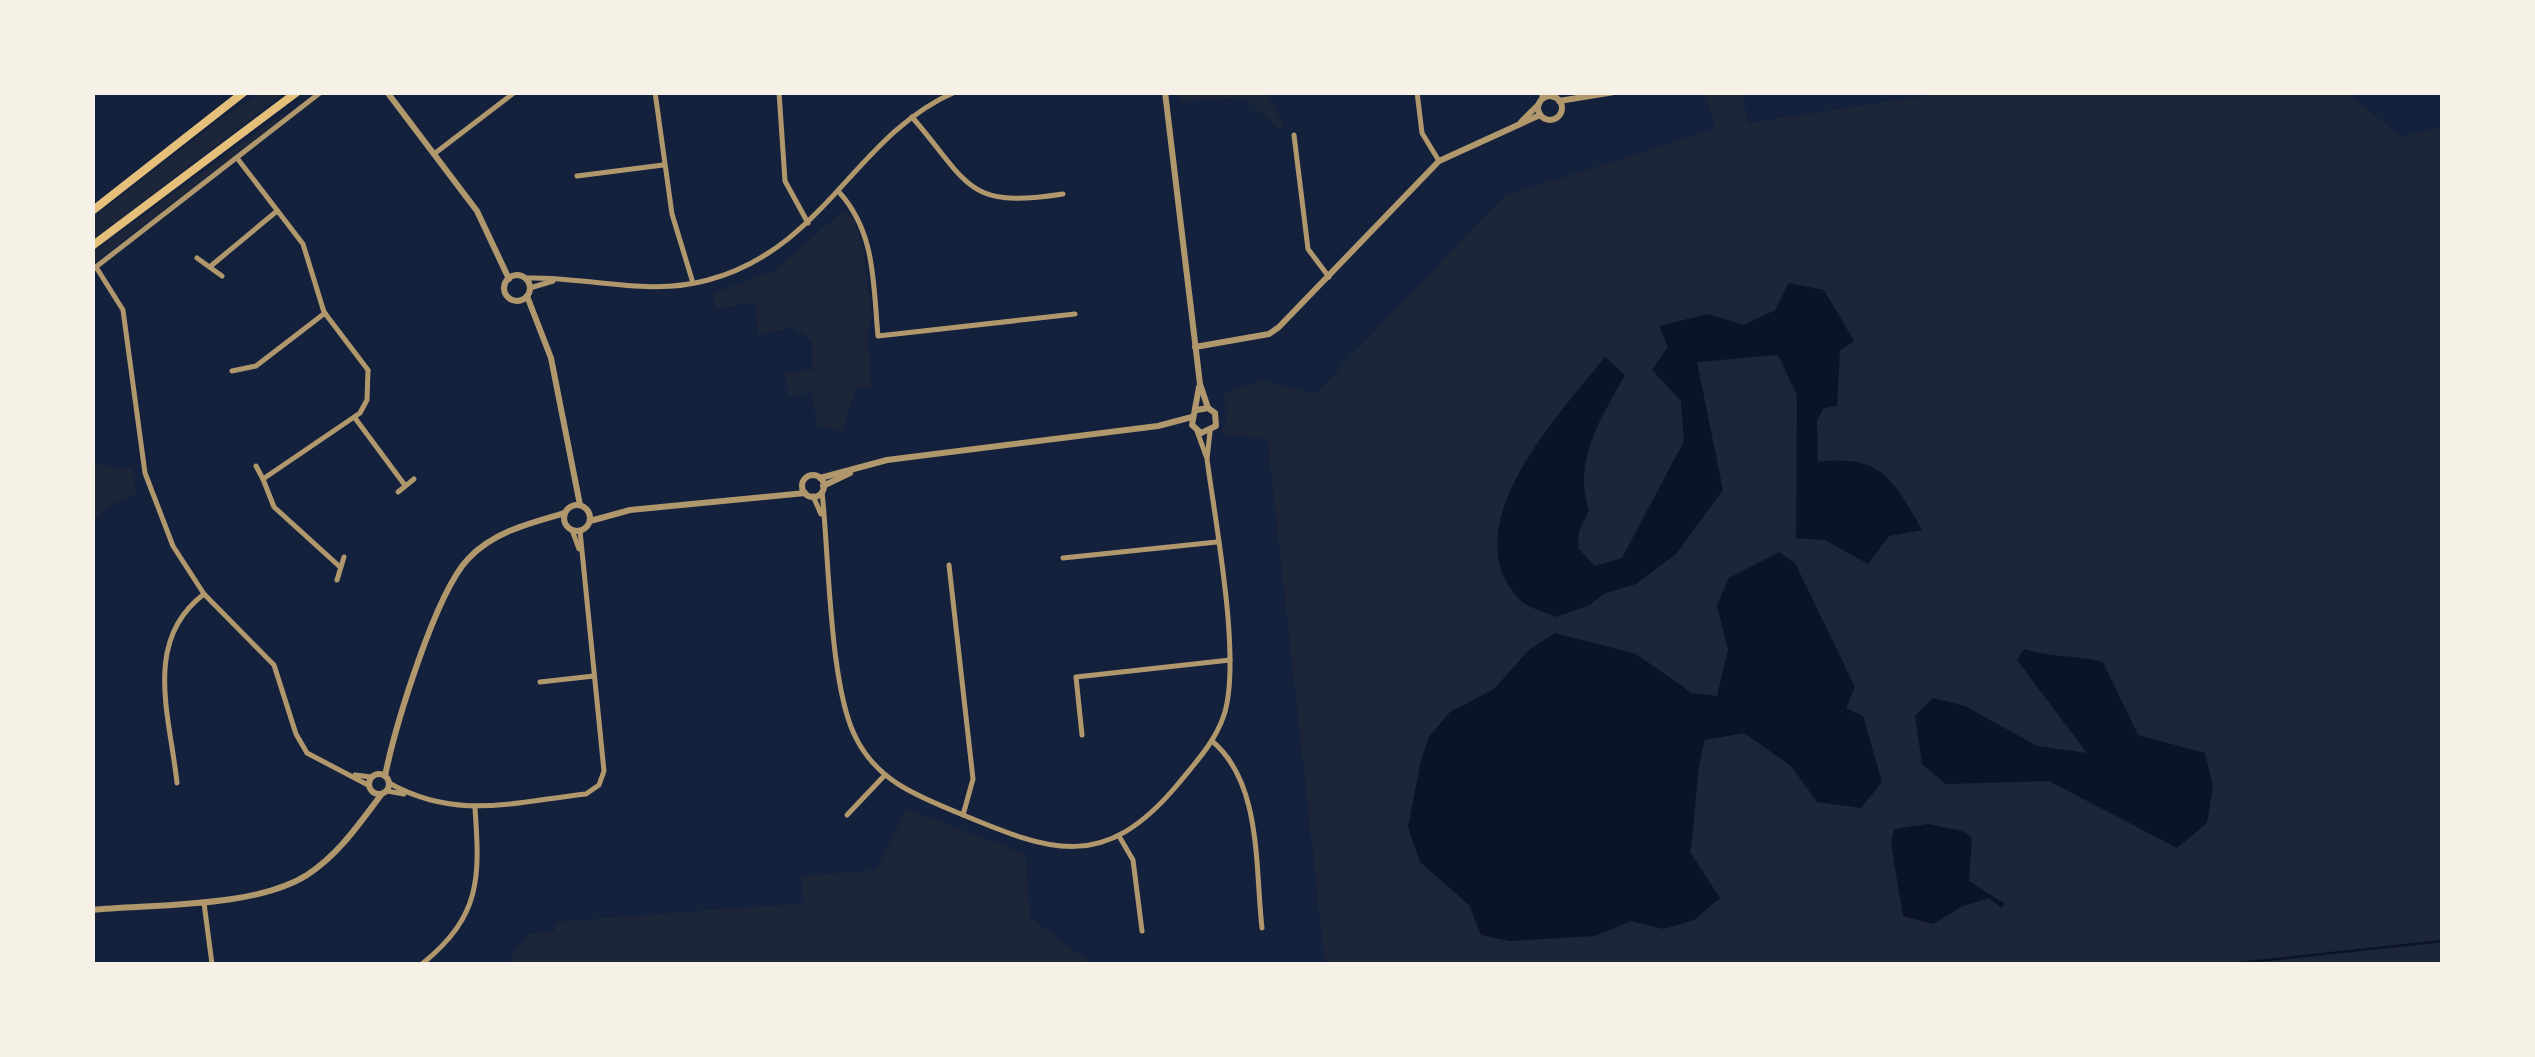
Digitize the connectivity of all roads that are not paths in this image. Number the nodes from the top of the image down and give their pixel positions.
1 (244, 92) edge
2 (297, 92) edge
3 (321, 92) edge
4 (387, 92) edge
5 (515, 92) edge
6 (655, 92) edge
7 (779, 92) edge
8 (955, 92) edge
9 (1417, 92) edge
10 (1614, 92) edge
11 (1165, 93) edge
12 (1541, 99) edge
13 (1556, 100) edge
14 (1540, 115) junction
15 (912, 117) junction
16 (1520, 123) junction
17 (1294, 135) dead end
18 (434, 154) junction
19 (237, 158) junction
20 (1439, 161) junction
21 (663, 166) junction
22 (577, 176) dead end
23 (839, 192) junction
24 (1063, 194) dead end
25 (92, 211) edge
26 (277, 211) junction
27 (808, 223) junction
28 (92, 246) edge
29 (500, 254) junction
30 (197, 258) dead end
31 (212, 264) junction
32 (94, 268) edge
33 (222, 276) dead end
34 (521, 277) junction
35 (1329, 277) junction
36 (509, 279) junction
37 (556, 280) junction
38 (693, 283) junction
39 (529, 292) junction
40 (518, 301) junction
41 (325, 314) junction
42 (1075, 314) dead end
43 (535, 320) junction
44 (1195, 343) junction
45 (232, 371) dead end
46 (1200, 384) junction
47 (1208, 408) junction
48 (1194, 413) junction
49 (354, 418) junction
50 (1170, 424) junction
51 (1196, 430) junction
52 (1210, 432) junction
53 (1207, 459) junction
54 (256, 466) dead end
55 (262, 479) junction
56 (414, 479) dead end
57 (572, 479) junction
58 (404, 484) junction
59 (802, 484) junction
60 (822, 485) junction
61 (398, 492) dead end
62 (781, 494) junction
63 (809, 495) junction
64 (580, 505) junction
65 (588, 512) junction
66 (611, 513) junction
67 (566, 514) junction
68 (822, 516) junction
69 (590, 521) junction
70 (576, 530) junction
71 (1217, 542) junction
72 (344, 556) dead end
73 (1063, 558) dead end
74 (949, 565) dead end
75 (339, 566) junction
76 (337, 580) dead end
77 (204, 594) junction
78 (1230, 660) junction
79 (594, 676) junction
80 (540, 682) dead end
81 (1082, 735) dead end
82 (1212, 742) junction
83 (884, 776) junction
84 (178, 783) dead end
85 (379, 784) junction
86 (476, 808) junction
87 (848, 815) dead end
88 (962, 815) junction
89 (1119, 836) junction
90 (204, 900) junction
91 (92, 910) edge
92 (1262, 928) dead end
93 (1142, 932) dead end
94 (212, 964) edge
95 (422, 964) edge

1 - 25 main road
2 - 28 main road
3 - 19 street
4 - 18 street
5 - 18 street
6 - 21 street
7 - 27 street
8 - 15 street
9 - 20 street
10 - 13 street
11 - 44 street
12 - 13 street
12 - 14 street
12 - 16 street
13 - 14 street
14 - 16 street
15 - 23 street
15 - 24 street
16 - 20 street
17 - 35 street
18 - 29 street
19 - 26 street
19 - 32 street
20 - 35 street
21 - 22 street
21 - 38 street
23 - 27 street
23 - 42 street
26 - 31 street
26 - 41 street
27 - 38 street
29 - 34 street
29 - 36 street
30 - 31 street
31 - 33 street
32 - 77 street
34 - 36 street
34 - 37 street
34 - 39 street
35 - 44 street
36 - 40 street
37 - 38 street
37 - 39 street
39 - 40 street
39 - 43 street
40 - 43 street
41 - 45 street
41 - 49 street
43 - 57 street
44 - 46 street
46 - 47 street
46 - 48 street
47 - 48 street
47 - 52 street
48 - 50 street
48 - 51 street
49 - 55 street
49 - 58 street
50 - 51 street
50 - 60 street
51 - 52 street
51 - 53 street
52 - 53 street
53 - 71 street
54 - 55 street
55 - 75 street
56 - 58 street
57 - 64 street
57 - 67 street
58 - 61 street
59 - 60 street
59 - 62 street
59 - 63 street
60 - 63 street
60 - 68 street
62 - 63 street
62 - 66 street
63 - 68 street
64 - 65 street
64 - 67 street
65 - 66 street
65 - 69 street
66 - 69 street
67 - 70 street
67 - 85 street
68 - 83 street
69 - 70 street
70 - 79 street
71 - 73 street
71 - 78 street
72 - 75 street
74 - 88 street
75 - 76 street
77 - 84 street
77 - 85 street
78 - 81 street
78 - 82 street
79 - 80 street
79 - 86 street
82 - 89 street
82 - 92 street
83 - 87 street
83 - 88 street
85 - 86 street
85 - 90 street
86 - 95 street
88 - 89 street
89 - 93 street
90 - 91 street
90 - 94 street

